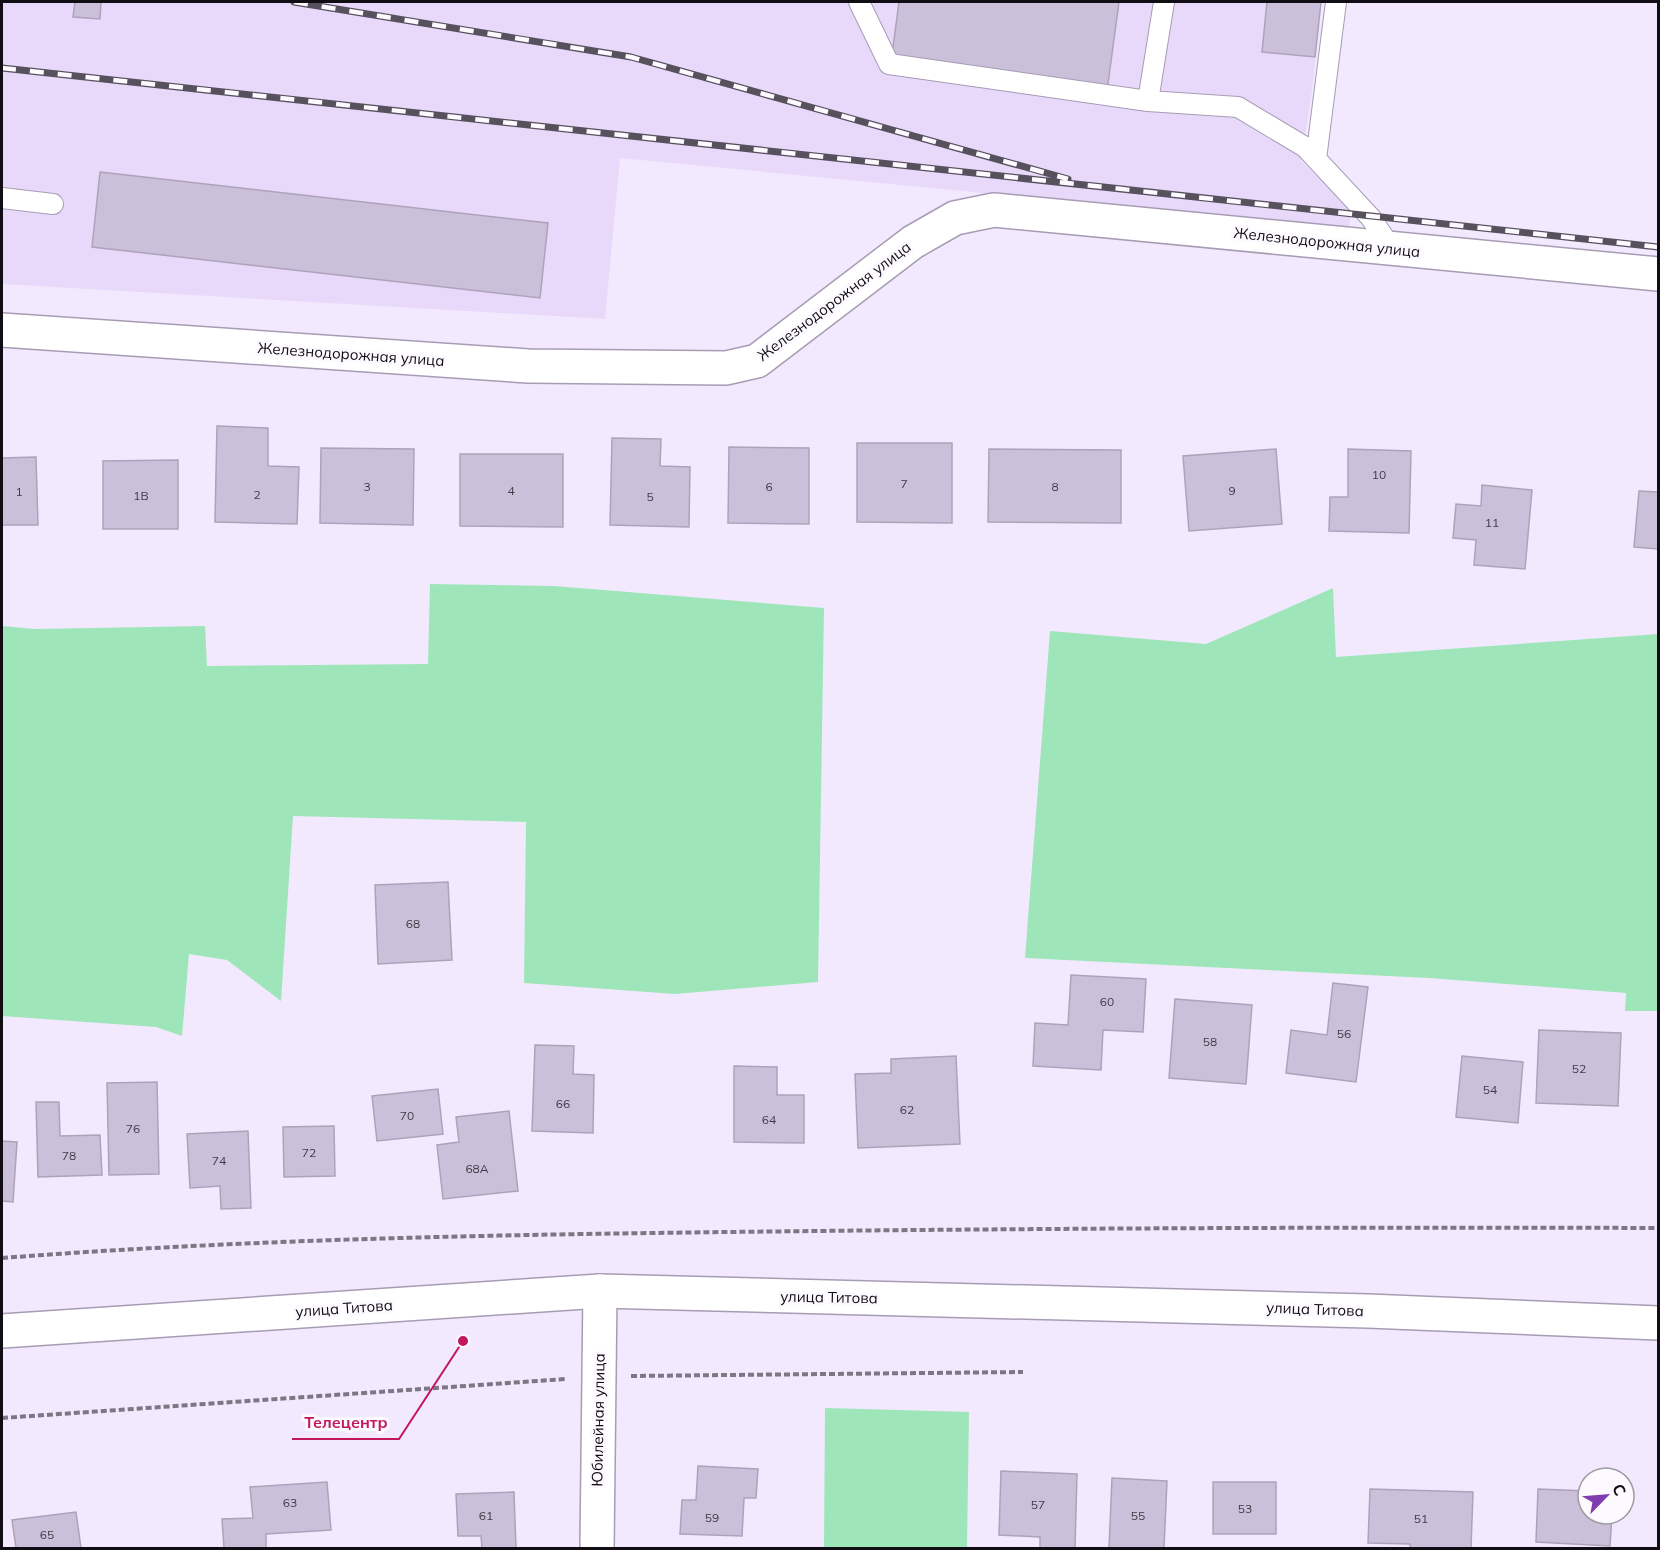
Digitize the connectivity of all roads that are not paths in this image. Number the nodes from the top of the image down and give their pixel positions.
1 (859, 2) edge
2 (1164, 2) edge
3 (1336, 2) edge
4 (1148, 100) junction
5 (1316, 159) junction
6 (2, 198) edge
7 (53, 204) dead end
8 (1392, 248) junction
9 (1659, 274) edge
10 (2, 330) edge
11 (600, 1291) junction
12 (1659, 1323) edge
13 (2, 1331) edge
14 (597, 1548) edge

1 - 4 lane
2 - 4 lane
3 - 5 lane
4 - 5 lane
5 - 8 lane
6 - 7 lane
8 - 9 street, Железнодорожная улица
8 - 10 street, Железнодорожная улица
11 - 12 street, улица Титова
11 - 13 street, улица Титова
11 - 14 street, Юбилейная улица

